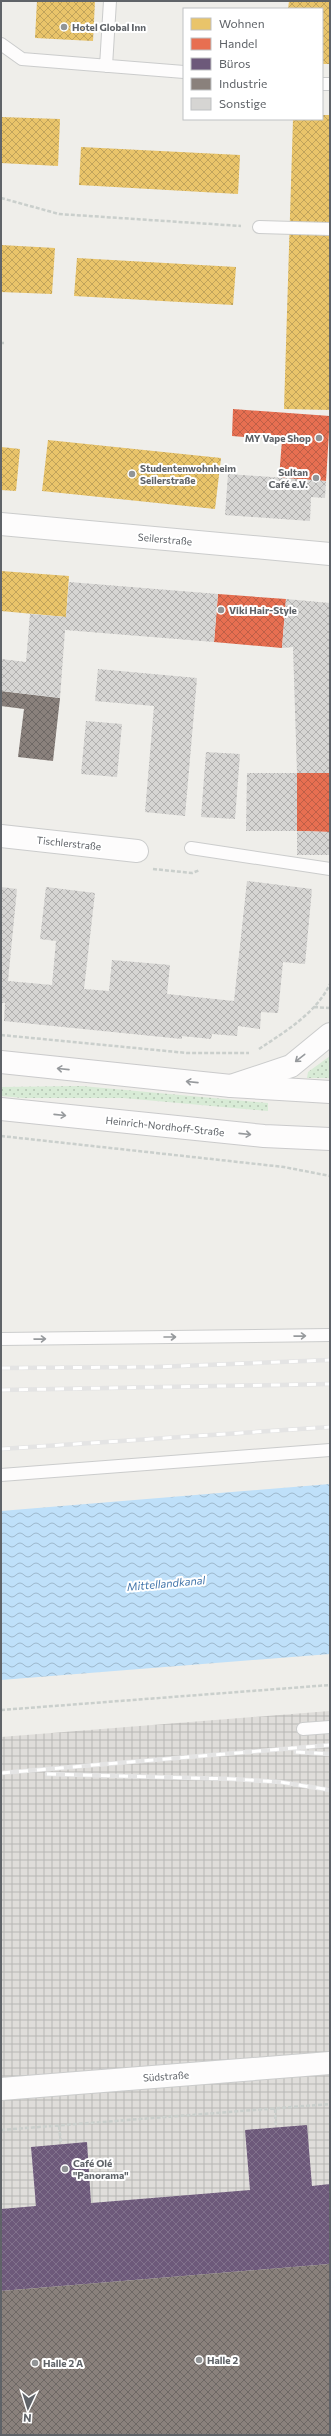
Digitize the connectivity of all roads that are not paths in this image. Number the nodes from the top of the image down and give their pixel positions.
1 (110, 1) edge
2 (1, 44) edge
3 (106, 66) junction
4 (183, 72) edge
5 (259, 227) road end
6 (330, 229) edge
7 (1, 524) edge
8 (330, 554) edge
9 (1, 836) edge
10 (191, 848) dead end
11 (142, 859) road end
12 (330, 869) edge
13 (330, 1034) edge
14 (1, 1062) edge
15 (231, 1086) junction
16 (330, 1092) edge
17 (1, 1109) edge
18 (330, 1139) edge
19 (330, 1335) edge
20 (1, 1339) edge
21 (330, 1450) edge
22 (1, 1475) edge
23 (330, 1727) edge
24 (303, 1729) dead end
25 (330, 2063) edge
26 (1, 2089) edge

1 - 3 lane
2 - 3 lane
3 - 4 lane
5 - 6 lane
7 - 8 street, Seilerstraße
9 - 11 street, Tischlerstraße
10 - 12 lane
13 -> 15 street
15 -> 14 street
15 - 16 street
17 -> 18 street, Heinrich-Nordhoff-Straße
20 -> 19 lane
21 - 22 lane
23 - 24 lane
25 - 26 street, Südstraße

